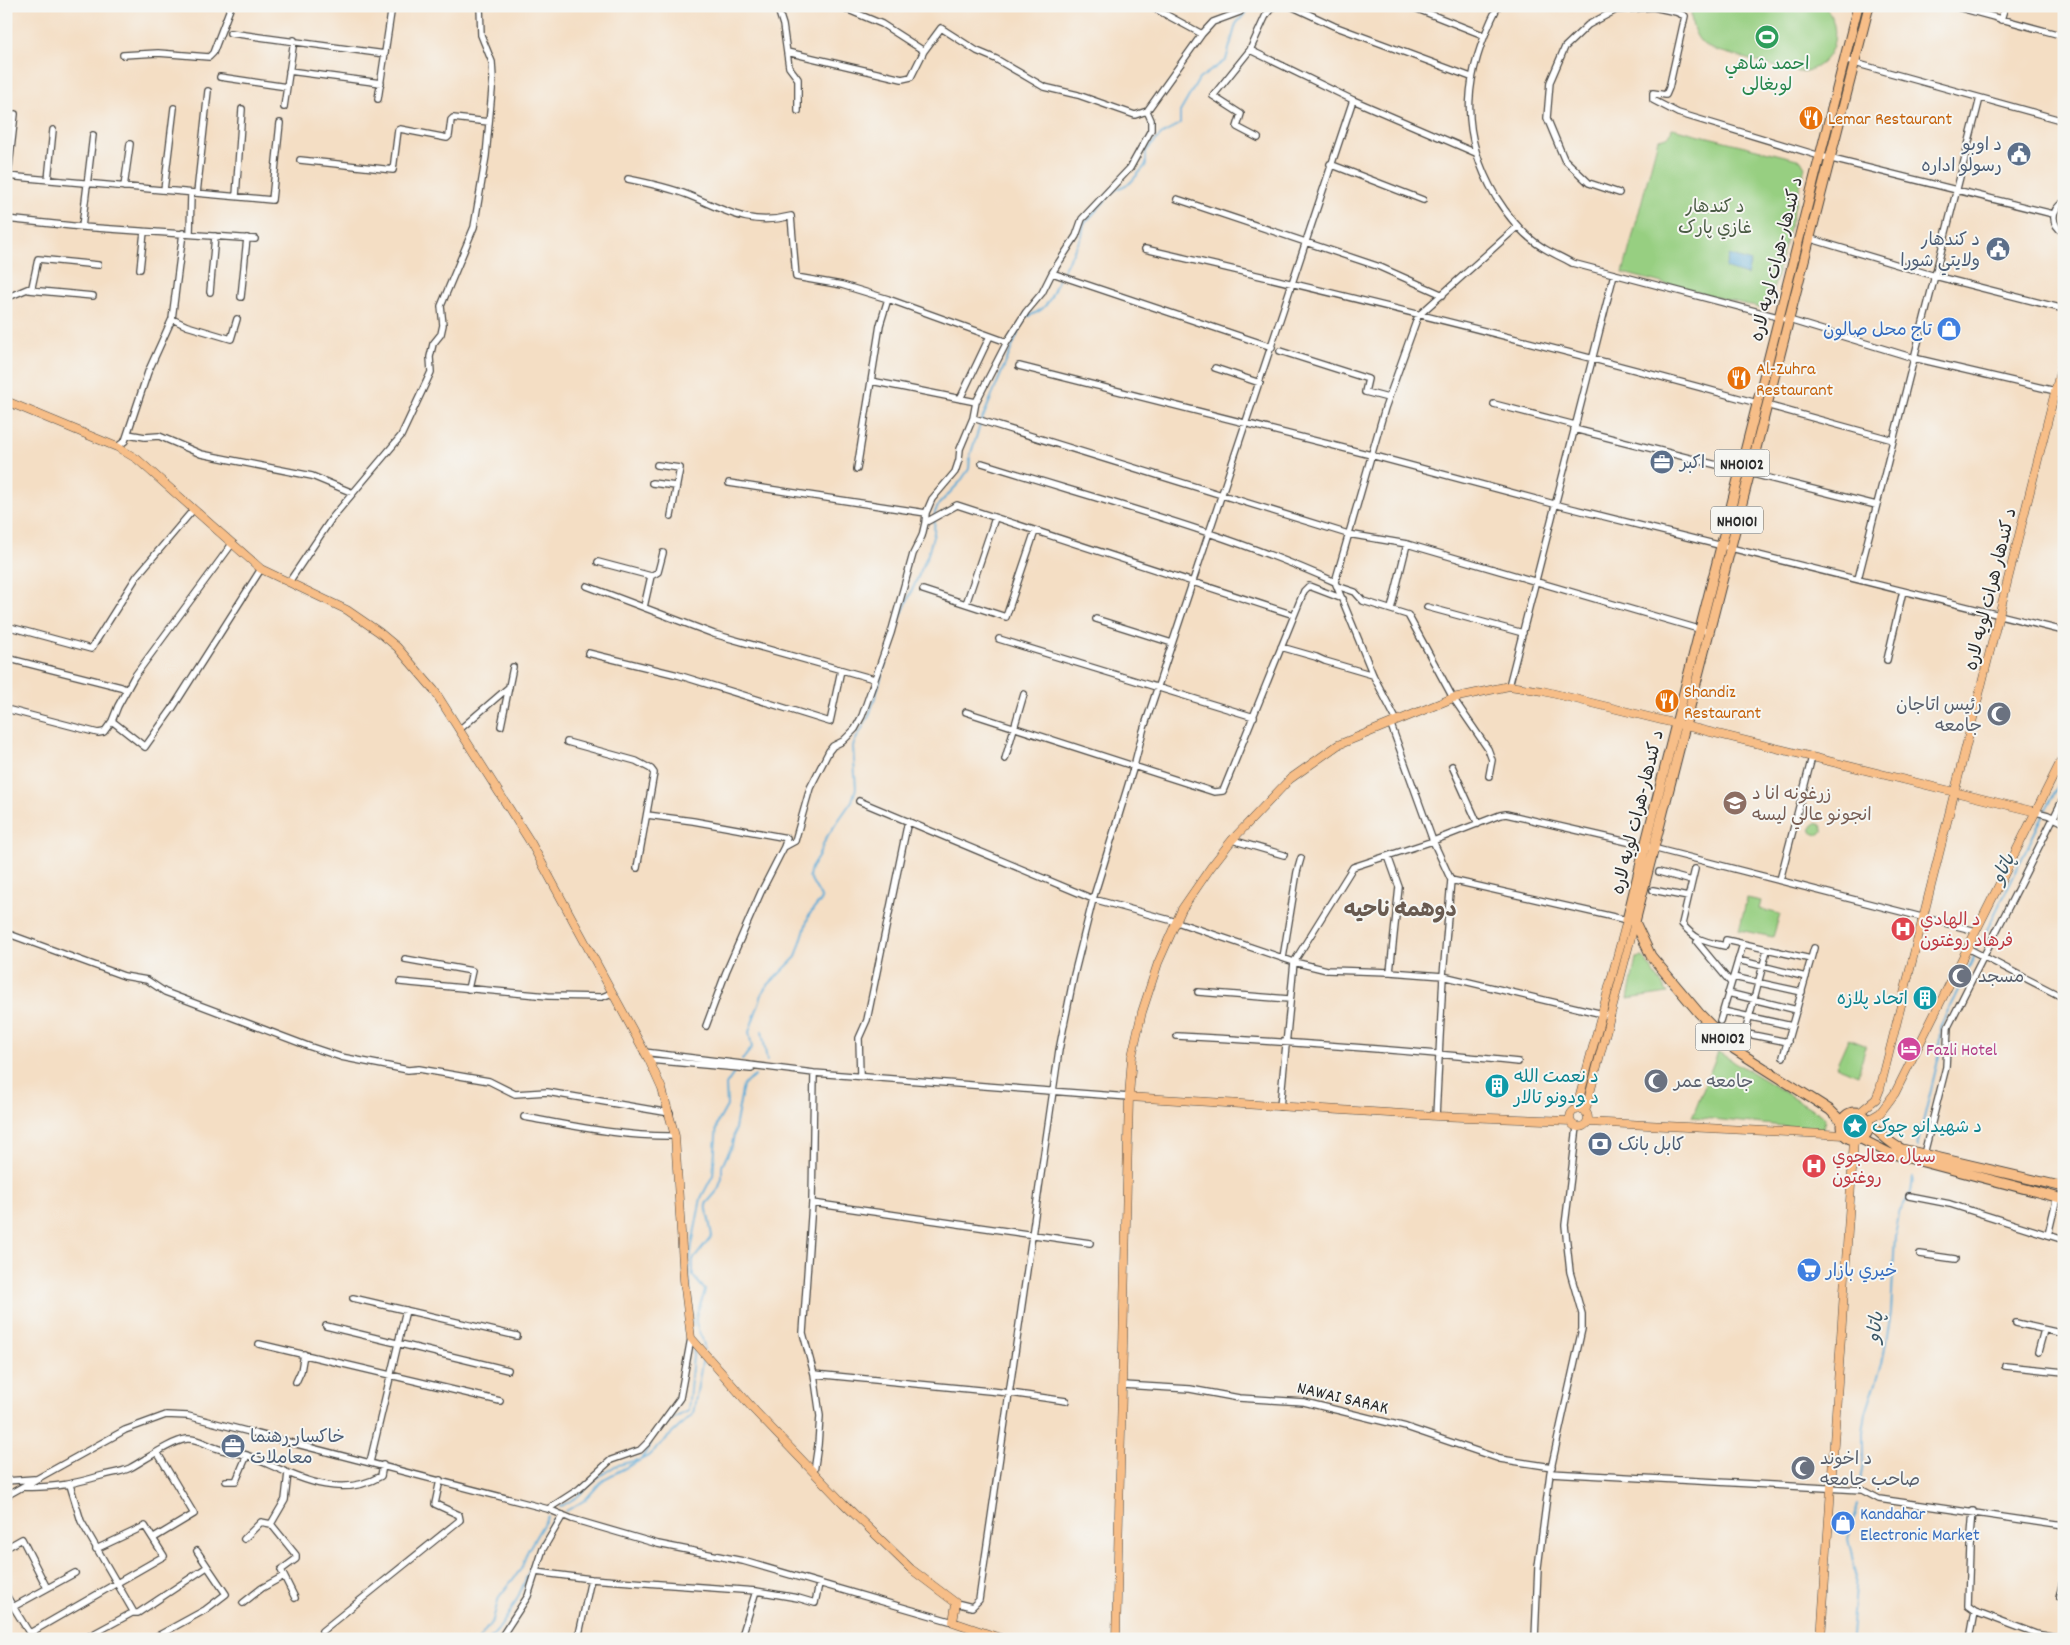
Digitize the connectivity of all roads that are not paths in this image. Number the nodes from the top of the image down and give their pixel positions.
1 (231, 6) edge
2 (392, 6) edge
3 (480, 6) edge
4 (777, 6) edge
5 (839, 6) edge
6 (1150, 6) edge
7 (1245, 6) edge
8 (1273, 6) edge
9 (1291, 6) edge
10 (1410, 6) edge
11 (1498, 6) edge
12 (1858, 6) edge
13 (1869, 6) edge
14 (1953, 6) edge
15 (2005, 6) edge
16 (1162, 9) edge
17 (2001, 20) junction
18 (230, 33) dead end
19 (1202, 34) junction
20 (1483, 35) junction
21 (2064, 36) edge
22 (294, 40) junction
23 (1250, 50) junction
24 (924, 51) junction
25 (787, 52) junction
26 (385, 54) junction
27 (123, 55) dead end
28 (1844, 60) junction
29 (1855, 62) junction
30 (290, 71) junction
31 (220, 77) dead end
32 (1471, 78) junction
33 (380, 83) junction
34 (287, 87) junction
35 (208, 91) dead end
36 (1980, 98) junction
37 (378, 99) dead end
38 (1353, 100) junction
39 (284, 107) dead end
40 (174, 108) dead end
41 (242, 110) dead end
42 (798, 111) dead end
43 (1147, 111) junction
44 (15, 114) dead end
45 (2064, 121) edge
46 (489, 122) junction
47 (280, 123) dead end
48 (53, 130) dead end
49 (93, 135) dead end
50 (1258, 138) dead end
51 (130, 144) dead end
52 (1476, 153) junction
53 (1820, 156) junction
54 (1830, 158) junction
55 (300, 160) dead end
56 (1330, 164) junction
57 (7, 176) edge
58 (628, 179) dead end
59 (48, 180) junction
60 (86, 184) junction
61 (124, 187) junction
62 (164, 190) junction
63 (1957, 190) junction
64 (194, 193) junction
65 (1619, 193) dead end
66 (236, 196) junction
67 (1177, 199) dead end
68 (1423, 200) dead end
69 (2064, 202) edge
70 (2054, 214) junction
71 (6, 219) edge
72 (1517, 227) junction
73 (82, 228) junction
74 (144, 232) junction
75 (183, 233) junction
76 (2064, 233) edge
77 (190, 234) junction
78 (215, 236) junction
79 (1799, 236) junction
80 (247, 238) junction
81 (1810, 238) junction
82 (255, 239) dead end
83 (1305, 240) junction
84 (1145, 249) dead end
85 (98, 265) dead end
86 (140, 269) dead end
87 (1054, 274) junction
88 (1614, 274) junction
89 (1935, 276) junction
90 (1291, 283) junction
91 (29, 290) junction
92 (210, 292) dead end
93 (1443, 294) junction
94 (94, 296) dead end
95 (241, 297) dead end
96 (6, 298) edge
97 (888, 299) junction
98 (2064, 309) edge
99 (1418, 316) junction
100 (1779, 317) junction
101 (172, 319) junction
102 (236, 319) dead end
103 (1789, 320) junction
104 (990, 336) junction
105 (1007, 342) junction
106 (1272, 347) junction
107 (1280, 351) dead end
108 (2064, 356) edge
109 (1592, 358) junction
110 (1914, 358) junction
111 (1019, 366) dead end
112 (1214, 368) dead end
113 (871, 381) junction
114 (1260, 383) junction
115 (2055, 390) junction
116 (2064, 392) edge
117 (960, 398) junction
118 (1388, 398) junction
119 (6, 401) edge
120 (976, 402) junction
121 (1494, 404) dead end
122 (1763, 406) junction
123 (973, 418) junction
124 (1246, 423) junction
125 (1574, 427) junction
126 (128, 434) junction
127 (1893, 440) junction
128 (117, 447) junction
129 (1371, 455) junction
130 (982, 463) dead end
131 (657, 465) dead end
132 (857, 469) dead end
133 (1744, 472) junction
134 (652, 483) dead end
135 (729, 483) dead end
136 (676, 486) junction
137 (354, 493) junction
138 (1222, 495) junction
139 (1554, 504) junction
140 (1876, 505) junction
141 (193, 510) junction
142 (926, 513) junction
143 (671, 516) dead end
144 (995, 518) junction
145 (926, 522) junction
146 (1035, 531) junction
147 (1209, 534) junction
148 (1348, 534) junction
149 (232, 544) junction
150 (1407, 544) junction
151 (1726, 546) junction
152 (663, 553) dead end
153 (598, 562) dead end
154 (261, 569) junction
155 (651, 576) junction
156 (1858, 580) junction
157 (289, 582) junction
158 (1536, 582) junction
159 (1192, 583) junction
160 (1336, 584) junction
161 (588, 586) dead end
162 (923, 590) dead end
163 (1903, 591) junction
164 (1343, 599) junction
165 (966, 604) junction
166 (1428, 606) dead end
167 (644, 608) junction
168 (1391, 609) junction
169 (1294, 615) junction
170 (1999, 615) junction
171 (1096, 619) dead end
172 (6, 626) edge
173 (1705, 631) junction
174 (2064, 631) edge
175 (1523, 632) junction
176 (999, 639) dead end
177 (1172, 642) junction
178 (1281, 647) junction
179 (588, 653) dead end
180 (6, 658) edge
181 (1887, 660) dead end
182 (513, 667) dead end
183 (842, 670) junction
184 (1373, 675) junction
185 (874, 679) junction
186 (1157, 686) junction
187 (1509, 686) junction
188 (509, 687) junction
189 (126, 690) junction
190 (1024, 694) dead end
191 (1454, 698) junction
192 (6, 709) edge
193 (966, 712) dead end
194 (1254, 717) junction
195 (112, 721) junction
196 (1394, 723) junction
197 (1675, 723) junction
198 (501, 726) dead end
199 (1685, 726) junction
200 (1014, 727) junction
201 (459, 730) junction
202 (567, 742) dead end
203 (2064, 755) edge
204 (1812, 758) junction
205 (1005, 759) dead end
206 (1134, 766) junction
207 (1452, 766) dead end
208 (1489, 776) dead end
209 (1956, 793) junction
210 (2064, 797) edge
211 (858, 801) dead end
212 (2045, 814) junction
213 (647, 815) junction
214 (908, 821) junction
215 (2064, 823) edge
216 (1478, 824) junction
217 (1232, 840) junction
218 (1433, 841) junction
219 (784, 847) junction
220 (1650, 848) junction
221 (1284, 855) dead end
222 (1388, 856) junction
223 (1300, 858) dead end
224 (637, 868) dead end
225 (1695, 869) dead end
226 (1659, 872) dead end
227 (1451, 880) junction
228 (1692, 880) junction
229 (1780, 880) junction
230 (1653, 890) dead end
231 (1688, 897) junction
232 (1093, 900) junction
233 (1924, 918) junction
234 (1631, 921) junction
235 (1176, 922) junction
236 (1976, 930) junction
237 (6, 933) edge
238 (1697, 942) dead end
239 (1743, 944) junction
240 (1814, 948) dead end
241 (1969, 949) junction
242 (1767, 950) junction
243 (1982, 956) junction
244 (1283, 958) junction
245 (405, 959) dead end
246 (1811, 959) junction
247 (1738, 960) junction
248 (1294, 962) junction
249 (1763, 966) junction
250 (1390, 972) junction
251 (1443, 976) junction
252 (1806, 977) junction
253 (1732, 980) junction
254 (400, 982) dead end
255 (1759, 982) junction
256 (468, 989) junction
257 (1198, 992) dead end
258 (1802, 992) junction
259 (612, 993) junction
260 (1728, 993) junction
261 (2064, 998) edge
262 (1289, 999) junction
263 (1754, 999) junction
264 (1723, 1010) junction
265 (1797, 1010) junction
266 (1607, 1015) junction
267 (1750, 1015) junction
268 (1720, 1021) dead end
269 (706, 1026) dead end
270 (1792, 1026) junction
271 (1743, 1033) junction
272 (1177, 1036) dead end
273 (1287, 1042) junction
274 (1788, 1042) junction
275 (1734, 1049) junction
276 (644, 1052) junction
277 (1439, 1054) junction
278 (1783, 1057) dead end
279 (649, 1060) junction
280 (1518, 1062) dead end
281 (776, 1069) junction
282 (814, 1073) junction
283 (860, 1075) junction
284 (1053, 1091) junction
285 (1129, 1096) junction
286 (1280, 1107) junction
287 (1581, 1111) junction
288 (1860, 1112) junction
289 (670, 1113) junction
290 (1436, 1116) junction
291 (524, 1117) dead end
292 (1842, 1121) junction
293 (1587, 1122) junction
294 (1869, 1122) junction
295 (1574, 1124) junction
296 (1844, 1135) junction
297 (675, 1136) junction
298 (1857, 1140) junction
299 (1924, 1154) junction
300 (2064, 1187) edge
301 (1910, 1196) dead end
302 (2060, 1198) edge
303 (812, 1204) junction
304 (2048, 1235) junction
305 (1032, 1236) junction
306 (2064, 1240) edge
307 (1090, 1243) dead end
308 (1920, 1254) dead end
309 (1955, 1259) dead end
310 (353, 1298) dead end
311 (406, 1310) junction
312 (2016, 1323) dead end
313 (326, 1326) dead end
314 (2044, 1330) junction
315 (2060, 1332) dead end
316 (517, 1336) dead end
317 (692, 1339) junction
318 (398, 1343) junction
319 (260, 1344) dead end
320 (2038, 1352) dead end
321 (304, 1354) junction
322 (2005, 1366) dead end
323 (508, 1370) dead end
324 (2064, 1372) edge
325 (814, 1374) junction
326 (390, 1376) junction
327 (296, 1382) dead end
328 (1123, 1385) junction
329 (1010, 1393) junction
330 (1066, 1401) dead end
331 (500, 1402) dead end
332 (157, 1452) junction
333 (246, 1455) junction
334 (370, 1462) junction
335 (383, 1466) junction
336 (1551, 1470) junction
337 (814, 1472) junction
338 (288, 1473) junction
339 (36, 1478) junction
340 (440, 1480) junction
341 (6, 1481) edge
342 (226, 1481) dead end
343 (70, 1486) junction
344 (22, 1487) junction
345 (1832, 1487) junction
346 (6, 1496) edge
347 (548, 1509) junction
348 (1973, 1511) junction
349 (563, 1515) junction
350 (270, 1524) junction
351 (2064, 1526) edge
352 (154, 1538) junction
353 (244, 1539) dead end
354 (6, 1548) edge
355 (96, 1549) junction
356 (197, 1551) dead end
357 (208, 1567) junction
358 (536, 1572) junction
359 (75, 1573) dead end
360 (282, 1577) junction
361 (2064, 1577) edge
362 (591, 1579) junction
363 (116, 1584) junction
364 (819, 1584) junction
365 (47, 1588) junction
366 (756, 1591) junction
367 (6, 1595) edge
368 (295, 1598) dead end
369 (2059, 1598) dead end
370 (243, 1603) dead end
371 (956, 1603) junction
372 (13, 1607) junction
373 (1975, 1611) junction
374 (132, 1613) junction
375 (954, 1622) junction
376 (322, 1631) dead end
377 (32, 1636) edge
378 (84, 1639) edge
379 (152, 1639) edge
380 (500, 1639) edge
381 (578, 1639) edge
382 (741, 1639) edge
383 (1003, 1639) edge
384 (1116, 1639) edge
385 (1535, 1639) edge
386 (1821, 1639) edge
387 (1970, 1639) edge
388 (2063, 1639) edge

1 - 27 street
2 - 26 street
3 - 46 street
4 - 25 street
5 - 24 street
6 - 16 street
7 - 19 street
8 - 23 street
9 - 32 street
10 - 20 street
11 - 20 street
12 - 28 highway, د کندهار-هرات لويه لاره
13 - 29 highway, د کندهار-هرات لويه لاره
14 - 17 street
15 - 17 street
16 - 19 street
17 - 21 street
18 - 22 street
19 - 43 street
20 - 32 street
22 - 26 street
22 - 30 street
23 - 38 street
23 - 50 street
24 - 25 street
24 - 43 street
25 - 42 street
26 - 33 street
28 - 29 street
28 - 53 highway, د کندهار-هرات لويه لاره
29 - 36 street
29 - 54 highway, د کندهار-هرات لويه لاره
30 - 33 street
30 - 34 street
31 - 34 street
32 - 52 street
33 - 37 street
34 - 39 street
35 - 64 street
36 - 45 street
36 - 63 street
38 - 52 street
38 - 56 street
40 - 62 street
41 - 66 street
43 - 87 street
44 - 57 street
46 - 55 street
46 - 137 street
47 - 66 street
48 - 59 street
49 - 60 street
51 - 61 street
52 - 72 street
53 - 54 street
53 - 65 street
53 - 79 highway, د کندهار-هرات لويه لاره
54 - 63 street
54 - 81 highway, د کندهار-هرات لويه لاره
56 - 68 street
56 - 83 street
57 - 59 street
58 - 97 street
59 - 60 street
60 - 61 street
60 - 73 street
61 - 62 street
62 - 64 street
63 - 70 street
63 - 89 street
64 - 66 street
64 - 77 street
67 - 83 street
69 - 70 street
70 - 76 street
71 - 73 street
72 - 88 street
72 - 93 street
73 - 74 street
74 - 75 street
74 - 86 street
75 - 77 street
75 - 101 street
77 - 78 street
78 - 80 street
78 - 92 street
79 - 81 street
79 - 100 highway, د کندهار-هرات لويه لاره
80 - 82 street
80 - 95 street
81 - 89 street
81 - 103 highway, د کندهار-هرات لويه لاره
83 - 90 street
83 - 93 street
84 - 90 street
85 - 91 street
87 - 105 street
87 - 106 street
88 - 100 street
88 - 109 street
89 - 98 street
89 - 110 street
90 - 99 street
90 - 106 street
91 - 94 street
91 - 96 street
93 - 99 street
97 - 104 street
97 - 113 street
99 - 109 street
99 - 118 street
100 - 103 street
100 - 122 highway, د کندهار-هرات لويه لاره
101 - 102 street
101 - 126 street
103 - 110 street
103 - 122 highway, د کندهار-هرات لويه لاره
104 - 105 street
104 - 117 street
105 - 120 street
106 - 114 street
107 - 118 street
108 - 115 main road, د کندهار هرات لویه لاره
109 - 122 street
109 - 125 street
110 - 115 street
110 - 127 street
111 - 124 street
112 - 114 street
113 - 117 street
113 - 132 street
114 - 124 street
115 - 116 street
115 - 170 main road, د کندهار هرات لویه لاره
117 - 120 street
118 - 129 street
119 - 128 main road
120 - 123 street
121 - 125 street
122 - 127 street
122 - 133 highway, د کندهار-هرات لويه لاره
123 - 138 street
123 - 142 street
124 - 129 street
124 - 138 street
125 - 133 street
125 - 139 street
126 - 128 street
126 - 137 street
127 - 140 street
128 - 141 main road
129 - 139 street
129 - 148 street
130 - 147 street
131 - 136 street
133 - 140 street
133 - 151 highway, د کندهار-هرات لويه لاره / NH0102
134 - 136 street
135 - 142 street
136 - 143 street
137 - 157 street
138 - 147 street
138 - 148 street
139 - 151 street
139 - 158 street
140 - 156 street
141 - 149 main road
141 - 172 street
142 - 145 street
144 - 145 street
144 - 146 street
144 - 165 street
145 - 185 street
146 - 159 street
146 - 165 street
147 - 159 street
147 - 160 street
148 - 150 street
148 - 160 street
149 - 154 main road
149 - 189 street
150 - 158 street
150 - 168 street
151 - 156 street
151 - 173 highway, د کندهار-هرات لويه لاره / NH0101
152 - 155 street
153 - 155 street
154 - 157 main road
154 - 195 street
155 - 167 street
156 - 163 street
157 - 201 main road
158 - 173 street
158 - 175 street
159 - 169 street
159 - 177 street
160 - 164 street
160 - 168 street
161 - 167 street
162 - 165 street
163 - 170 street
163 - 181 street
164 - 169 street
164 - 184 street
166 - 175 street
167 - 183 street
168 - 191 street
169 - 178 street
170 - 174 street
170 - 209 main road, د کندهار هرات لویه لاره
171 - 177 street
173 - 197 highway, د کندهار-هرات لويه لاره
173 - 199 highway, د کندهار-هرات لويه لاره / NH0101
175 - 187 street
176 - 186 street
177 - 186 street
178 - 184 street
178 - 194 street
179 - 183 street
180 - 189 street
182 - 188 street
183 - 185 street
184 - 196 street
185 - 219 street
186 - 194 street
186 - 206 street
187 - 191 main road
187 - 197 main road
188 - 198 street
188 - 201 street
189 - 195 street
190 - 200 street
191 - 196 main road
191 - 208 street
192 - 195 street
193 - 200 street
194 - 206 street
196 - 217 main road
196 - 218 street
197 - 199 main road
197 - 220 highway, د کندهار-هرات لويه لاره
199 - 204 main road
199 - 220 highway, د کندهار-هرات لويه لاره
200 - 205 street
200 - 206 street
201 - 259 main road
202 - 213 street
203 - 212 main road
204 - 209 main road
204 - 229 street
206 - 232 street
207 - 216 street
209 - 212 main road
209 - 233 main road, د کندهار هرات لویه لاره
210 - 212 street
211 - 214 street
212 - 215 street
212 - 236 main road
212 - 243 street
213 - 219 street
213 - 224 street
214 - 232 street
214 - 283 street
216 - 218 street
216 - 220 street
217 - 221 street
217 - 235 main road
218 - 222 street
218 - 227 street
219 - 269 street
220 - 229 street
220 - 234 highway, د کندهار-هرات لويه لاره
222 - 248 street
222 - 250 street
223 - 244 street
225 - 228 street
226 - 228 street
227 - 234 street
227 - 251 street
228 - 231 street
229 - 233 street
230 - 231 street
231 - 239 street
232 - 235 street
232 - 284 street
233 - 236 street
233 - 288 main road, د کندهار هرات لویه لاره
234 - 266 main road
234 - 275 highway, NH0102
235 - 244 street
235 - 285 main road
236 - 241 main road
237 - 289 street
238 - 253 street
239 - 242 street
239 - 247 street
240 - 246 street
241 - 243 street
241 - 294 main road
242 - 246 street
242 - 249 street
243 - 261 street
243 - 299 street
244 - 248 street
245 - 256 street
246 - 252 street
247 - 249 street
247 - 253 street
248 - 250 street
248 - 262 street
249 - 252 street
249 - 255 street
250 - 251 street
251 - 266 street
251 - 277 street
252 - 258 street
253 - 255 street
253 - 260 street
254 - 256 street
255 - 258 street
255 - 263 street
256 - 259 street
257 - 262 street
258 - 265 street
259 - 276 main road
260 - 263 street
260 - 264 street
262 - 273 street
263 - 265 street
263 - 267 street
264 - 267 street
264 - 268 street
265 - 270 street
266 - 287 main road
267 - 270 street
267 - 271 street
270 - 274 street
271 - 274 street
271 - 275 street
272 - 273 street
273 - 277 street
273 - 286 street
274 - 278 street
275 - 292 highway, NH0102
276 - 279 main road
276 - 281 street
277 - 280 street
277 - 290 street
279 - 281 street
279 - 289 main road
281 - 282 street
282 - 283 street
282 - 303 street
283 - 284 street
284 - 285 street
284 - 305 street
285 - 286 main road
285 - 328 main road
286 - 290 main road
287 - 293 main road
287 - 295 main road
288 - 292 highway
288 - 294 highway
289 - 297 main road
290 - 295 main road
291 - 297 street
292 - 296 highway
293 - 295 main road
293 - 296 main road
294 - 298 highway
294 - 299 highway
295 - 336 street
296 - 298 highway
297 - 317 main road
298 - 302 highway
298 - 345 main road
299 - 300 highway
301 - 304 street
302 - 304 street
303 - 305 street
303 - 325 street
304 - 306 street
305 - 307 street
305 - 329 street
308 - 309 street
310 - 311 street
311 - 316 street
311 - 318 street
312 - 314 street
313 - 318 street
314 - 315 street
314 - 320 street
317 - 337 main road
317 - 347 street
318 - 323 street
318 - 326 street
319 - 321 street
321 - 326 street
321 - 327 street
322 - 324 street
325 - 329 street
325 - 337 street
326 - 331 street
326 - 334 street
328 - 336 street, NAWAI SARAK
328 - 384 main road
329 - 330 street
329 - 371 street
332 - 333 street
332 - 343 street
332 - 352 street
333 - 338 street
333 - 342 street
334 - 335 street
334 - 339 street
335 - 338 street
335 - 340 street
336 - 345 street, NAWAI SARAK
336 - 385 street
337 - 371 main road
338 - 350 street
339 - 341 street
339 - 344 street
340 - 347 street
340 - 376 street
343 - 344 street
343 - 355 street
344 - 346 street
345 - 348 street, NAWAI SARAK
345 - 386 main road
347 - 349 street
348 - 351 street, NAWAI SARAK
348 - 373 street
349 - 358 street
349 - 364 street
350 - 353 street
350 - 360 street
352 - 355 street
352 - 363 street
354 - 365 street
355 - 363 street
356 - 357 street
357 - 374 street
357 - 379 street
358 - 362 street
358 - 380 street
359 - 365 street
360 - 368 street
360 - 370 street
361 - 369 street
362 - 366 street
362 - 381 street
363 - 374 street
363 - 377 street
364 - 366 street
364 - 375 street
365 - 372 street
366 - 382 street
367 - 372 street
371 - 375 main road
372 - 377 street
373 - 387 street
373 - 388 street
374 - 378 street
375 - 383 main road

